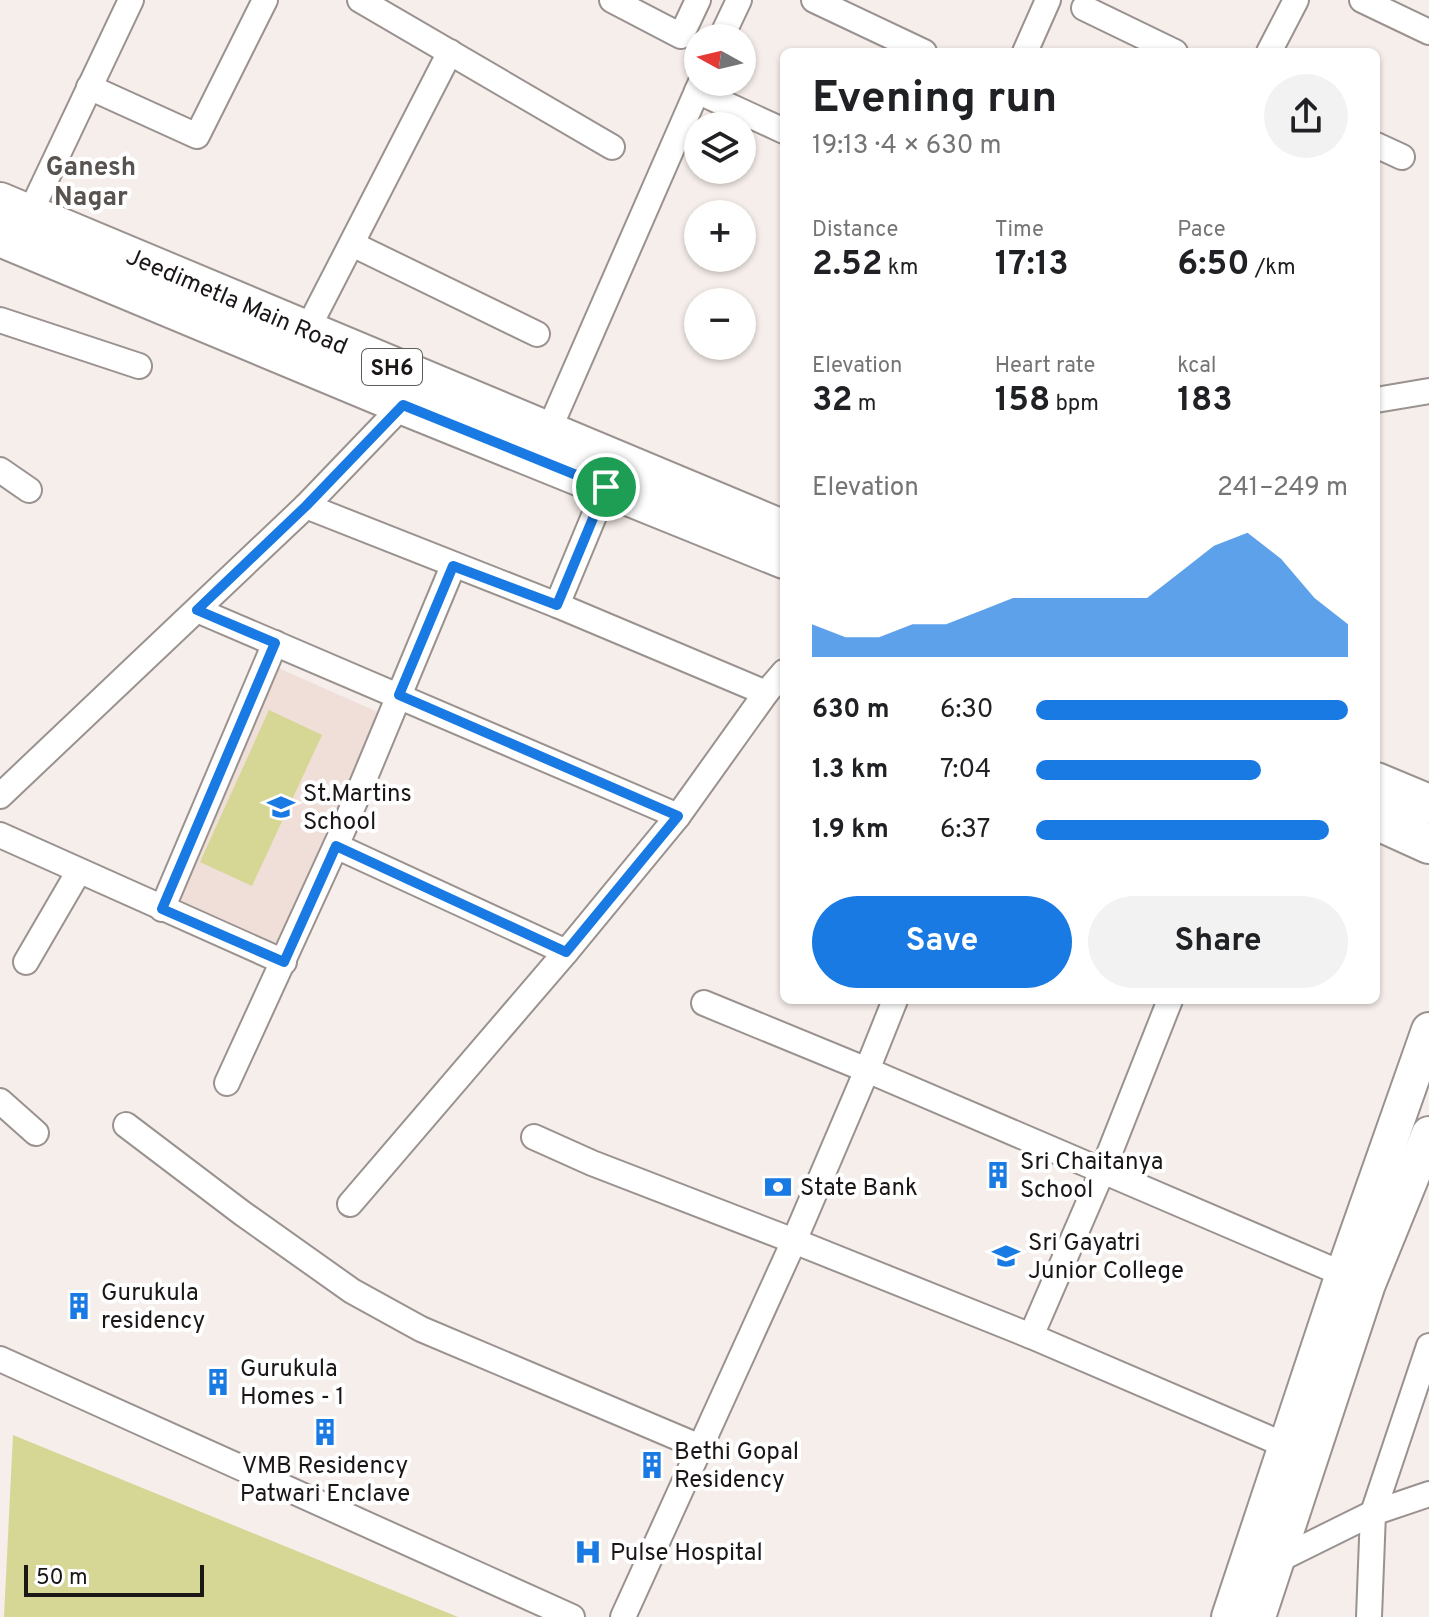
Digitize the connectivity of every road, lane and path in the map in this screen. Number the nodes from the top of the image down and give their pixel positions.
1 (131, 0) edge
2 (265, 0) edge
3 (360, 0) edge
4 (612, 0) edge
5 (698, 0) edge
6 (739, 0) edge
7 (814, 0) edge
8 (1048, 0) edge
9 (1296, 0) edge
10 (1362, 0) edge
11 (846, 7) edge
12 (1084, 8) dead end
13 (728, 24) edge
14 (1429, 32) edge
15 (917, 48) edge
16 (1027, 48) edge
17 (1167, 48) edge
18 (1271, 48) edge
19 (450, 52) junction
20 (89, 87) junction
21 (695, 96) edge
22 (716, 96) edge
23 (780, 129) edge
24 (612, 147) dead end
25 (1380, 147) edge
26 (1402, 157) dead end
27 (15, 208) edge
28 (0, 237) edge
29 (352, 244) junction
30 (0, 320) edge
31 (306, 332) junction
32 (537, 334) dead end
33 (139, 366) dead end
34 (1429, 391) edge
35 (1380, 399) edge
36 (403, 405) junction
37 (548, 432) junction
38 (0, 470) edge
39 (606, 487) junction
40 (29, 490) dead end
41 (675, 498) junction
42 (306, 506) junction
43 (780, 529) edge
44 (780, 557) edge
45 (453, 566) junction
46 (557, 605) junction
47 (197, 610) junction
48 (275, 643) junction
49 (780, 677) edge
50 (766, 693) junction
51 (399, 695) junction
52 (1380, 784) edge
53 (0, 796) edge
54 (1429, 804) edge
55 (678, 816) junction
56 (1380, 822) edge
57 (0, 835) edge
58 (1429, 844) edge
59 (336, 846) junction
60 (79, 871) junction
61 (162, 909) junction
62 (566, 952) junction
63 (26, 962) dead end
64 (284, 962) junction
65 (704, 1003) dead end
66 (893, 1004) edge
67 (1168, 1004) edge
68 (1429, 1030) edge
69 (867, 1070) junction
70 (227, 1083) dead end
71 (0, 1101) edge
72 (126, 1125) dead end
73 (36, 1133) dead end
74 (1429, 1134) edge
75 (534, 1137) dead end
76 (1102, 1172) junction
77 (350, 1204) dead end
78 (794, 1241) junction
79 (1343, 1274) junction
80 (1031, 1336) junction
81 (1429, 1346) edge
82 (0, 1359) edge
83 (1287, 1446) junction
84 (700, 1447) junction
85 (1429, 1494) edge
86 (1373, 1513) junction
87 (1278, 1560) junction
88 (572, 1617) edge
89 (623, 1617) edge
90 (1229, 1617) edge
91 (1258, 1617) edge
92 (1369, 1617) edge

1 - 20 street
2 - 20 street
3 - 19 street
4 - 5 street
6 - 13 street
7 - 11 street
8 - 16 street
9 - 18 street
10 - 14 street
11 - 15 street
12 - 17 street
19 - 24 street
19 - 29 street
20 - 27 street
21 - 37 street
22 - 23 street
25 - 26 street
27 - 31 main road, Jeedimetla Main Road / SH6
28 - 36 main road, Jeedimetla Main Road / SH6
29 - 31 street
29 - 32 street
30 - 33 street
31 - 37 main road, Jeedimetla Main Road / SH6
34 - 35 street
36 - 39 main road, Jeedimetla Main Road / SH6
36 - 42 street
37 - 41 main road, Jeedimetla Main Road / SH6
38 - 40 street
39 - 41 main road, Jeedimetla Main Road / SH6
39 - 46 street
41 - 43 main road, Jeedimetla Main Road / SH6
41 - 44 main road, Jeedimetla Main Road / SH6
42 - 45 street
42 - 47 street
45 - 46 street
45 - 51 street
46 - 50 street
47 - 48 street
47 - 53 street
48 - 51 street
48 - 61 street
49 - 50 street
50 - 55 street
51 - 55 street
51 - 59 street
52 - 54 main road
55 - 62 street
56 - 58 main road
57 - 60 street
59 - 62 street
59 - 64 street
60 - 61 street
60 - 63 street
61 - 64 street
62 - 77 street
64 - 70 street
65 - 69 street
66 - 69 street
67 - 76 street
68 - 79 street
69 - 76 street
69 - 78 street
71 - 73 street
72 - 84 street
74 - 87 street
75 - 78 street
76 - 79 street
76 - 80 street
78 - 80 street
78 - 84 street
79 - 83 street
80 - 83 street
81 - 86 street
82 - 88 street
83 - 90 street
84 - 89 street
85 - 86 street
86 - 87 street
86 - 92 street
87 - 91 street

